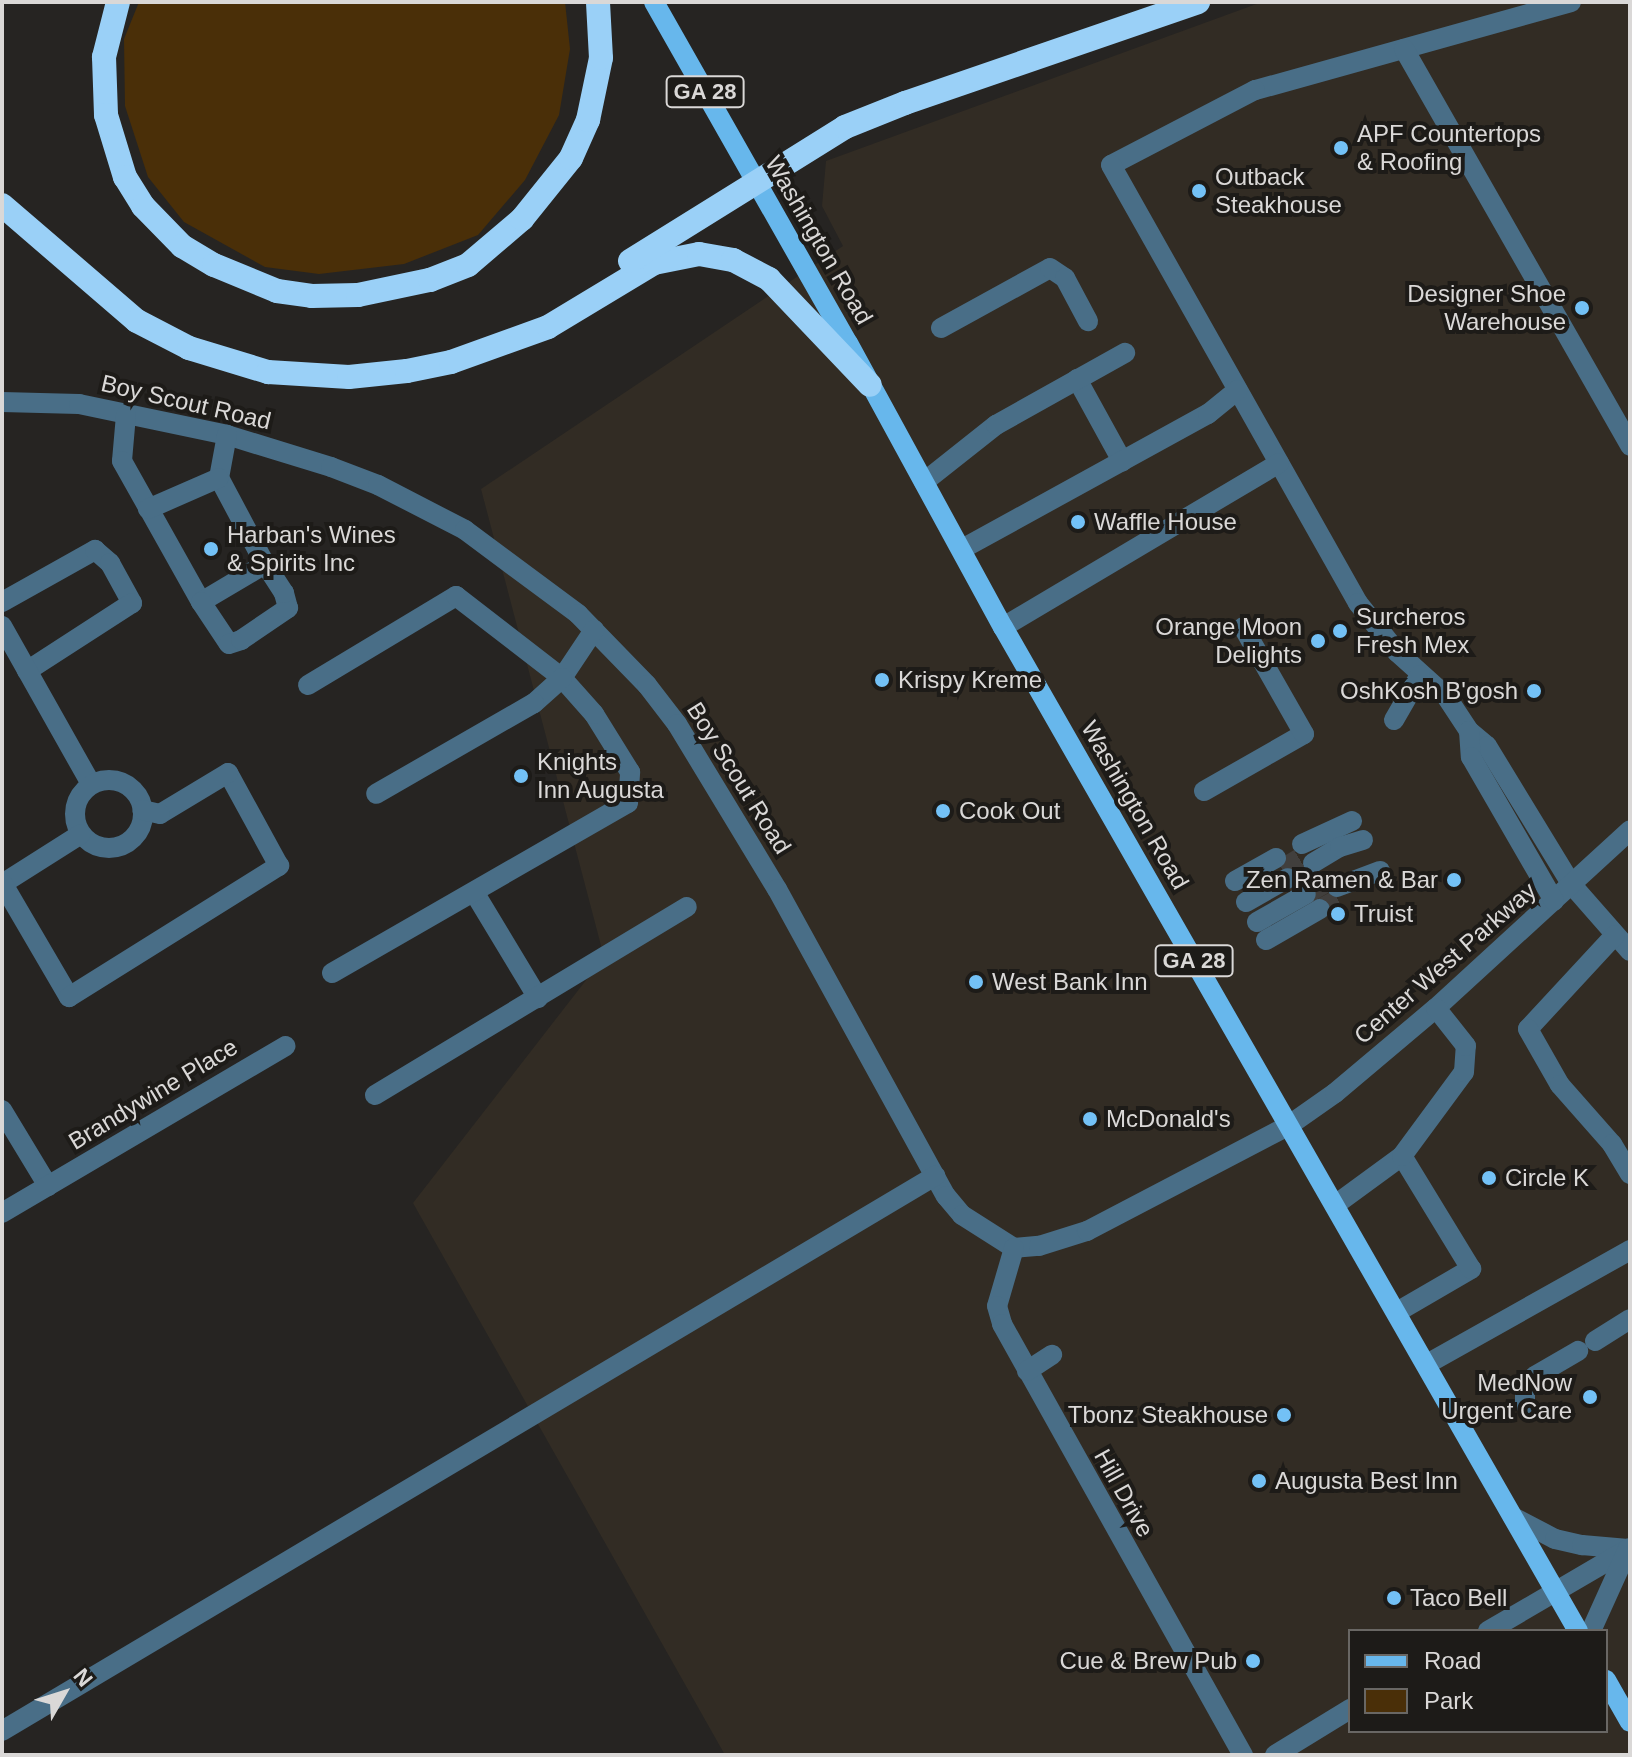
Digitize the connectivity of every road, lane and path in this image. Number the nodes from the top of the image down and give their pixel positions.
1 (118, 2) edge
2 (598, 2) edge
3 (654, 2) edge
4 (1198, 2) edge
5 (1571, 2) edge
6 (1404, 49) junction
7 (756, 183) junction
8 (2, 205) edge
9 (1088, 321) dead end
10 (941, 328) dead end
11 (1125, 353) dead end
12 (451, 362) junction
13 (1077, 379) junction
14 (870, 385) junction
15 (1238, 390) junction
16 (2, 402) edge
17 (126, 415) junction
18 (227, 435) junction
19 (1630, 446) edge
20 (1122, 461) junction
21 (1279, 463) junction
22 (219, 478) junction
23 (924, 482) junction
24 (148, 509) junction
25 (962, 549) junction
26 (265, 564) junction
27 (2, 602) edge
28 (201, 602) junction
29 (2, 626) edge
30 (1003, 627) junction
31 (1243, 627) dead end
32 (594, 630) junction
33 (8, 651) edge
34 (27, 671) junction
35 (1420, 675) junction
36 (562, 678) junction
37 (308, 685) dead end
38 (1394, 720) dead end
39 (1469, 731) junction
40 (91, 784) junction
41 (1204, 791) dead end
42 (376, 794) dead end
43 (142, 810) junction
44 (1630, 830) edge
45 (81, 834) junction
46 (1369, 851) junction
47 (1322, 871) junction
48 (2, 884) edge
49 (1298, 885) junction
50 (1572, 885) junction
51 (474, 892) junction
52 (1554, 901) junction
53 (687, 907) dead end
54 (1251, 911) junction
55 (1615, 935) junction
56 (1630, 951) edge
57 (332, 973) dead end
58 (538, 998) junction
59 (1436, 1008) junction
60 (285, 1046) dead end
61 (375, 1095) dead end
62 (2, 1110) edge
63 (1288, 1126) junction
64 (1402, 1156) junction
65 (1630, 1174) edge
66 (935, 1176) junction
67 (48, 1186) junction
68 (1335, 1205) junction
69 (2, 1213) edge
70 (1014, 1248) junction
71 (1630, 1250) edge
72 (1397, 1312) junction
73 (1630, 1319) edge
74 (1052, 1355) dead end
75 (1427, 1364) junction
76 (1027, 1371) junction
77 (1525, 1404) dead end
78 (1513, 1517) junction
79 (1629, 1549) edge
80 (1555, 1591) junction
81 (1491, 1629) edge
82 (1577, 1629) edge
83 (1592, 1629) edge
84 (1608, 1684) edge
85 (1348, 1710) edge
86 (1630, 1722) edge
87 (2, 1731) edge
88 (1243, 1755) edge
89 (1275, 1755) edge

1 - 2 highway
3 - 7 main road, Washington Road / GA 28
4 - 7 highway
5 - 6 street
6 - 15 street
6 - 19 street
7 - 12 highway
7 - 14 main road, Washington Road / GA 28
8 - 12 highway
9 - 10 street
11 - 13 street
12 - 14 highway
13 - 20 street
13 - 23 street
14 - 23 main road, Washington Road / GA 28
15 - 20 street
15 - 21 street
16 - 17 street, Boy Scout Road
17 - 18 street, Boy Scout Road
17 - 24 street
18 - 22 street
18 - 32 street, Boy Scout Road
20 - 25 street
21 - 30 street
21 - 35 street
22 - 24 street
22 - 26 street
23 - 25 main road, Washington Road / GA 28
24 - 28 street
25 - 30 main road, Washington Road / GA 28
26 - 28 street
26 - 28 street
27 - 34 street
29 - 33 street
30 - 63 main road, Washington Road / GA 28
31 - 41 street
32 - 36 street
32 - 66 street, Boy Scout Road
33 - 34 street
34 - 40 street
35 - 38 street
35 - 39 street
36 - 37 street
36 - 42 street
36 - 51 street
39 - 50 street
39 - 52 street
40 - 43 street
40 - 45 street
43 - 45 street
43 - 48 street
44 - 50 street, Center West Parkway
45 - 48 street
46 - 47 street
46 - 47 street
46 - 47 street
49 - 54 street
49 - 54 street
49 - 54 street
50 - 52 street, Center West Parkway
50 - 55 street
51 - 57 street
51 - 58 street
52 - 59 street, Center West Parkway
53 - 58 street
55 - 56 street
55 - 65 street
58 - 61 street
59 - 63 street, Center West Parkway
59 - 64 street
60 - 67 street, Brandywine Place
62 - 67 street
63 - 68 main road, Washington Road / GA 28
63 - 70 street
64 - 68 street
64 - 72 street
66 - 70 street, Boy Scout Road
66 - 87 street
67 - 69 street, Brandywine Place
68 - 72 main road, Washington Road / GA 28
70 - 76 street, Hill Drive
71 - 75 street
72 - 75 main road, Washington Road / GA 28
73 - 77 street
74 - 76 street
75 - 78 main road, Washington Road / GA 28
76 - 88 street, Hill Drive
78 - 79 street
78 - 80 main road, Washington Road / GA 28
79 - 80 street
79 - 83 street
80 - 81 street
80 - 82 main road, Washington Road / GA 28
84 - 86 main road
85 - 89 street

